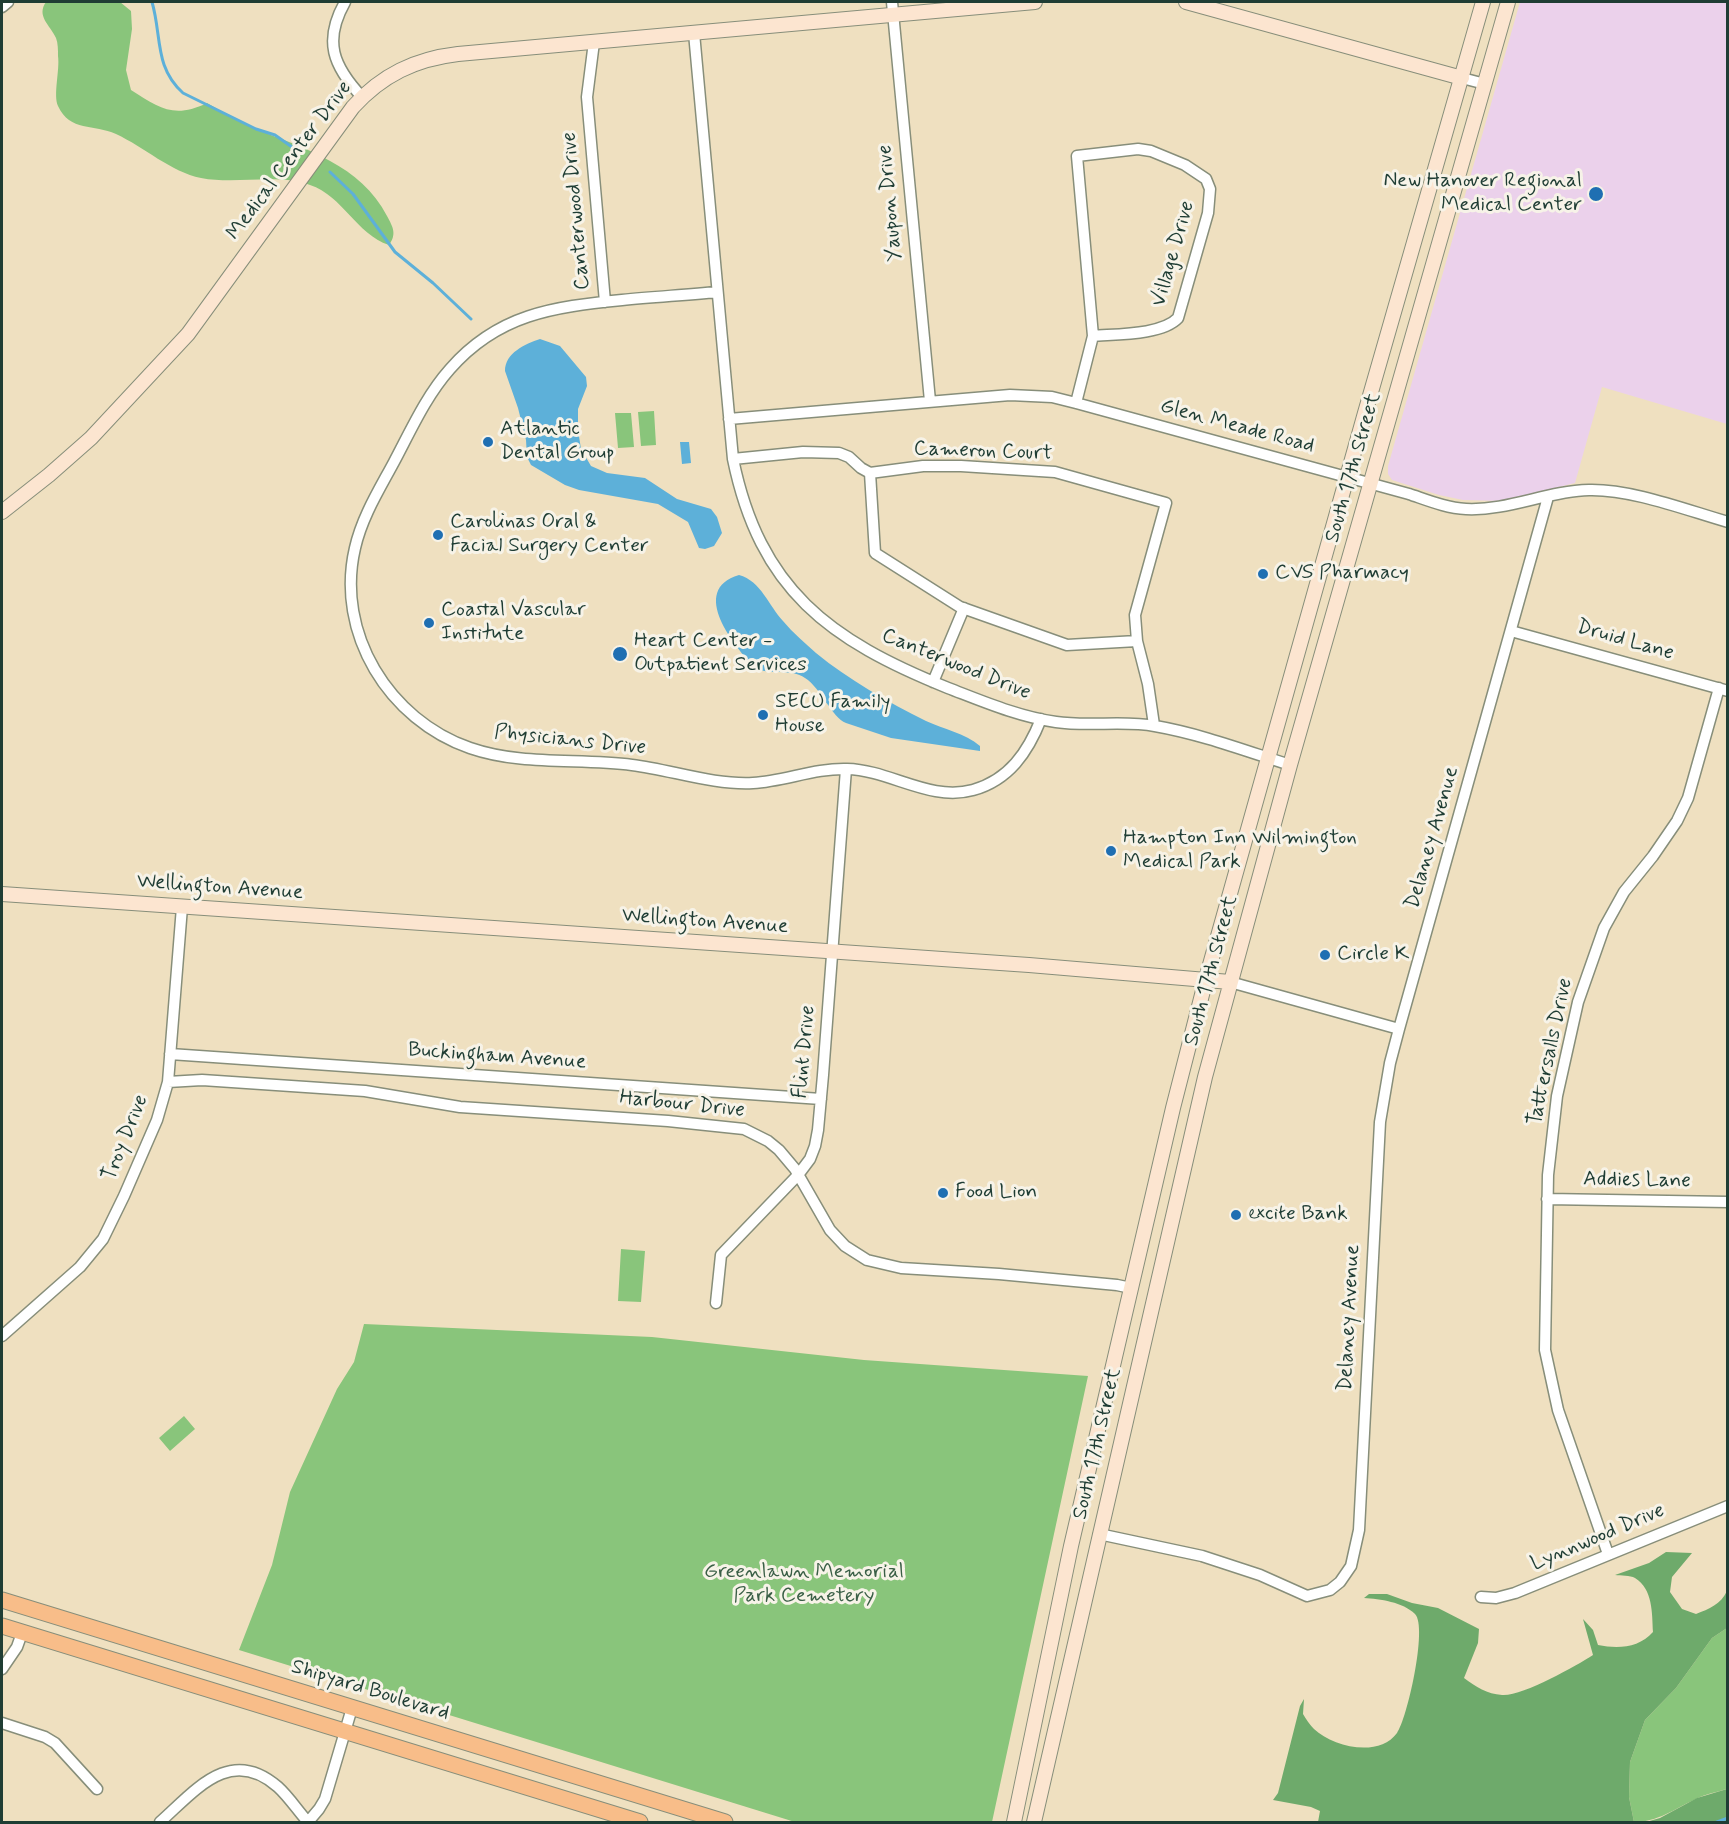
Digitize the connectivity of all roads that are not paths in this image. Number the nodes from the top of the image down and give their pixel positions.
1 (8, 2) edge
2 (345, 2) edge
3 (1035, 2) edge
4 (1186, 2) edge
5 (1483, 2) edge
6 (1508, 2) edge
7 (2, 6) edge
8 (892, 8) edge
9 (694, 33) junction
10 (594, 42) junction
11 (1462, 78) junction
12 (1485, 84) junction
13 (362, 97) junction
14 (717, 292) junction
15 (605, 302) junction
16 (1093, 336) junction
17 (930, 401) junction
18 (1076, 403) junction
19 (729, 419) junction
20 (733, 459) junction
21 (870, 473) junction
22 (1347, 477) junction
23 (1371, 484) junction
24 (1548, 497) junction
25 (2, 512) edge
26 (1728, 522) edge
27 (964, 608) junction
28 (1511, 631) junction
29 (1137, 641) junction
30 (933, 682) junction
31 (1723, 690) edge
32 (1041, 719) junction
33 (1154, 725) junction
34 (1268, 758) junction
35 (1290, 765) junction
36 (846, 769) junction
37 (2, 894) edge
38 (182, 907) junction
39 (833, 952) junction
40 (1206, 979) junction
41 (1230, 982) junction
42 (1399, 1029) junction
43 (170, 1054) junction
44 (168, 1082) junction
45 (821, 1099) junction
46 (798, 1175) junction
47 (1547, 1199) junction
48 (1728, 1202) edge
49 (1131, 1288) junction
50 (716, 1303) dead end
51 (2, 1336) edge
52 (1728, 1506) edge
53 (1099, 1534) junction
54 (1608, 1554) junction
55 (1481, 1597) dead end
56 (2, 1600) edge
57 (2, 1626) edge
58 (22, 1633) junction
59 (2, 1669) edge
60 (351, 1708) junction
61 (2, 1723) edge
62 (344, 1732) junction
63 (97, 1789) dead end
64 (689, 1817) edge
65 (160, 1822) edge
66 (308, 1822) edge
67 (640, 1822) edge
68 (725, 1822) edge
69 (1014, 1822) edge
70 (1034, 1822) edge

1 - 7 street
2 - 13 street
3 - 8 main road, Medical Center Drive
4 - 11 main road
5 - 11 main road, South 17th Street
6 - 12 main road, South 17th Street
8 - 9 main road, Medical Center Drive
8 - 17 street, Yaupon Drive
9 - 10 main road, Medical Center Drive
9 - 14 street, Canterwood Drive
10 - 13 main road, Medical Center Drive
10 - 15 street, Canterwood Drive
11 - 12 street
11 - 22 main road, South 17th Street
12 - 23 main road, South 17th Street
13 - 25 main road, Medical Center Drive
14 - 15 street, Canterwood Drive
14 - 19 street, Canterwood Drive
15 - 36 street, Physicians Drive
16 - 16 street, Village Drive
16 - 18 street
17 - 18 street, Glen Meade Road
17 - 19 street, Glen Meade Road
18 - 22 street, Glen Meade Road
19 - 20 street, Canterwood Drive
20 - 21 street
20 - 30 street, Canterwood Drive
21 - 27 street
21 - 29 street, Cameron Court
22 - 23 street, Glen Meade Road
22 - 34 main road, South 17th Street
23 - 24 street, Glen Meade Road
23 - 35 main road, South 17th Street
24 - 26 street, Glen Meade Road
24 - 28 street, Delaney Avenue
27 - 29 street
27 - 30 street
28 - 31 street, Druid Lane
28 - 42 street, Delaney Avenue
29 - 33 street, Cameron Court
30 - 32 street, Canterwood Drive
31 - 47 street, Tattersalls Drive
32 - 33 street, Canterwood Drive
32 - 36 street, Physicians Drive
33 - 34 street, Canterwood Drive
34 - 35 street, Canterwood Drive
34 - 40 main road, South 17th Street
35 - 41 main road, South 17th Street
36 - 39 street, Flint Drive
37 - 38 main road, Wellington Avenue
38 - 39 main road, Wellington Avenue
38 - 43 street, Troy Drive
39 - 40 main road, Wellington Avenue
39 - 45 street, Flint Drive
40 - 41 main road, Wellington Avenue
40 - 49 main road, South 17th Street
41 - 42 street, Wellington Avenue
41 - 53 main road, South 17th Street
42 - 53 street, Delaney Avenue
43 - 44 street, Troy Drive
43 - 45 street, Buckingham Avenue
44 - 46 street, Harbour Drive
44 - 51 street, Troy Drive
45 - 46 street, Flint Drive
46 - 49 street, Harbour Drive
46 - 50 street, Flint Drive
47 - 48 street, Addies Lane
47 - 54 street, Tattersalls Drive
49 - 69 main road, South 17th Street
52 - 54 street, Lynnwood Drive
53 - 70 main road, South 17th Street
54 - 55 street, Lynnwood Drive
56 - 60 main road, Shipyard Boulevard
57 - 58 main road
58 - 59 street
58 - 62 main road
60 - 62 street
60 - 64 main road, Shipyard Boulevard
61 - 63 street
62 - 66 street
62 - 67 main road
64 - 68 main road, Shipyard Boulevard
65 - 66 street

